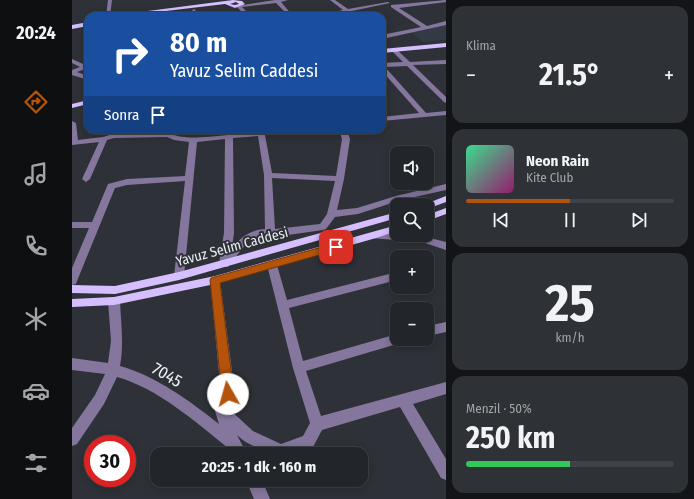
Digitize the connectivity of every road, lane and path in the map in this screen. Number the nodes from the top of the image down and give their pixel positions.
1 (110, 0) edge
2 (248, 0) edge
3 (286, 0) edge
4 (332, 0) edge
5 (277, 1) junction
6 (385, 1) edge
7 (446, 1) edge
8 (235, 3) edge
9 (395, 7) junction
10 (194, 10) joint
11 (349, 11) junction
12 (108, 12) edge
13 (149, 12) edge
14 (179, 12) edge
15 (245, 12) edge
16 (286, 12) edge
17 (343, 12) edge
18 (84, 20) edge
19 (72, 22) edge
20 (446, 23) edge
21 (84, 25) edge
22 (72, 27) edge
23 (425, 27) junction
24 (386, 34) edge
25 (386, 37) edge
26 (446, 44) edge
27 (402, 48) junction
28 (386, 50) edge
29 (386, 50) edge
30 (394, 50) junction
31 (72, 61) edge
32 (446, 62) edge
33 (411, 63) junction
34 (84, 65) edge
35 (386, 66) edge
36 (84, 67) edge
37 (386, 71) edge
38 (72, 72) edge
39 (84, 76) edge
40 (446, 92) edge
41 (84, 99) edge
42 (446, 101) edge
43 (72, 102) edge
44 (84, 103) edge
45 (72, 106) edge
46 (446, 113) edge
47 (424, 115) junction
48 (386, 117) edge
49 (72, 123) edge
50 (112, 134) edge
51 (168, 134) edge
52 (261, 134) joint
53 (344, 134) edge
54 (229, 137) junction
55 (104, 139) junction
56 (192, 140) junction
57 (73, 143) edge
58 (268, 175) junction
59 (188, 178) junction
60 (86, 179) dead end
61 (340, 179) junction
62 (446, 187) edge
63 (446, 199) edge
64 (434, 203) edge
65 (446, 211) edge
66 (332, 214) junction
67 (434, 215) edge
68 (390, 217) edge
69 (72, 225) edge
70 (95, 225) junction
71 (390, 230) edge
72 (270, 232) junction
73 (372, 236) junction
74 (446, 246) edge
75 (224, 264) junction
76 (272, 264) junction
77 (179, 276) junction
78 (390, 278) edge
79 (215, 280) junction
80 (72, 281) edge
81 (72, 289) edge
82 (114, 301) junction
83 (72, 302) edge
84 (282, 305) junction
85 (446, 327) edge
86 (434, 330) edge
87 (390, 341) edge
88 (72, 364) edge
89 (299, 368) junction
90 (112, 371) junction
91 (446, 388) edge
92 (404, 401) junction
93 (222, 411) junction
94 (317, 424) junction
95 (72, 439) edge
96 (235, 447) edge
97 (236, 447) edge
98 (446, 473) edge
99 (257, 487) edge
100 (262, 499) edge

1 - 12 street
2 - 8 street
3 - 5 street
4 - 11 street
5 - 8 street
5 - 16 street
6 - 9 street
6 - 11 street
7 - 9 street
8 - 10 main road
8 - 13 main road
8 - 15 street
9 - 23 street
10 - 14 main road
11 - 17 street
18 - 19 main road
20 - 23 street
21 - 22 main road
23 - 24 street
25 - 27 street
26 - 27 main road
27 - 28 main road
27 - 30 main road
27 - 33 street
29 - 30 main road
30 - 33 street
31 - 34 street
32 - 33 street
33 - 35 street
33 - 40 street
33 - 42 street
36 - 38 street
37 - 47 street
38 - 39 street
41 - 43 main road
44 - 45 main road
46 - 47 street
47 - 48 street
49 - 57 street
50 - 55 street
51 - 56 street
52 - 54 street
52 - 58 street
53 - 61 street
54 - 56 street
54 - 75 street
55 - 57 street
55 - 60 street
56 - 59 street
58 - 61 street
58 - 72 street
59 - 70 street
59 - 77 street
61 - 66 street
62 - 66 street
63 - 64 main road
65 - 67 main road
66 - 72 street
68 - 75 main road, Yavuz Selim Caddesi
69 - 70 street
70 - 80 street
71 - 73 main road, Yavuz Selim Caddesi
72 - 75 street
73 - 74 street
73 - 76 main road, Yavuz Selim Caddesi
75 - 77 main road, Yavuz Selim Caddesi
76 - 79 main road, Yavuz Selim Caddesi
76 - 84 street
77 - 81 main road, Yavuz Selim Caddesi
78 - 84 street
79 - 82 main road, Yavuz Selim Caddesi
79 - 93 street
82 - 83 main road, Yavuz Selim Caddesi
82 - 90 street
84 - 89 street
85 - 86 street
87 - 89 street
88 - 90 street, 7045
89 - 94 street
90 - 95 street
90 - 96 street, 7045
91 - 92 street
92 - 94 street
92 - 98 street
93 - 94 street
93 - 97 street
99 - 100 street

